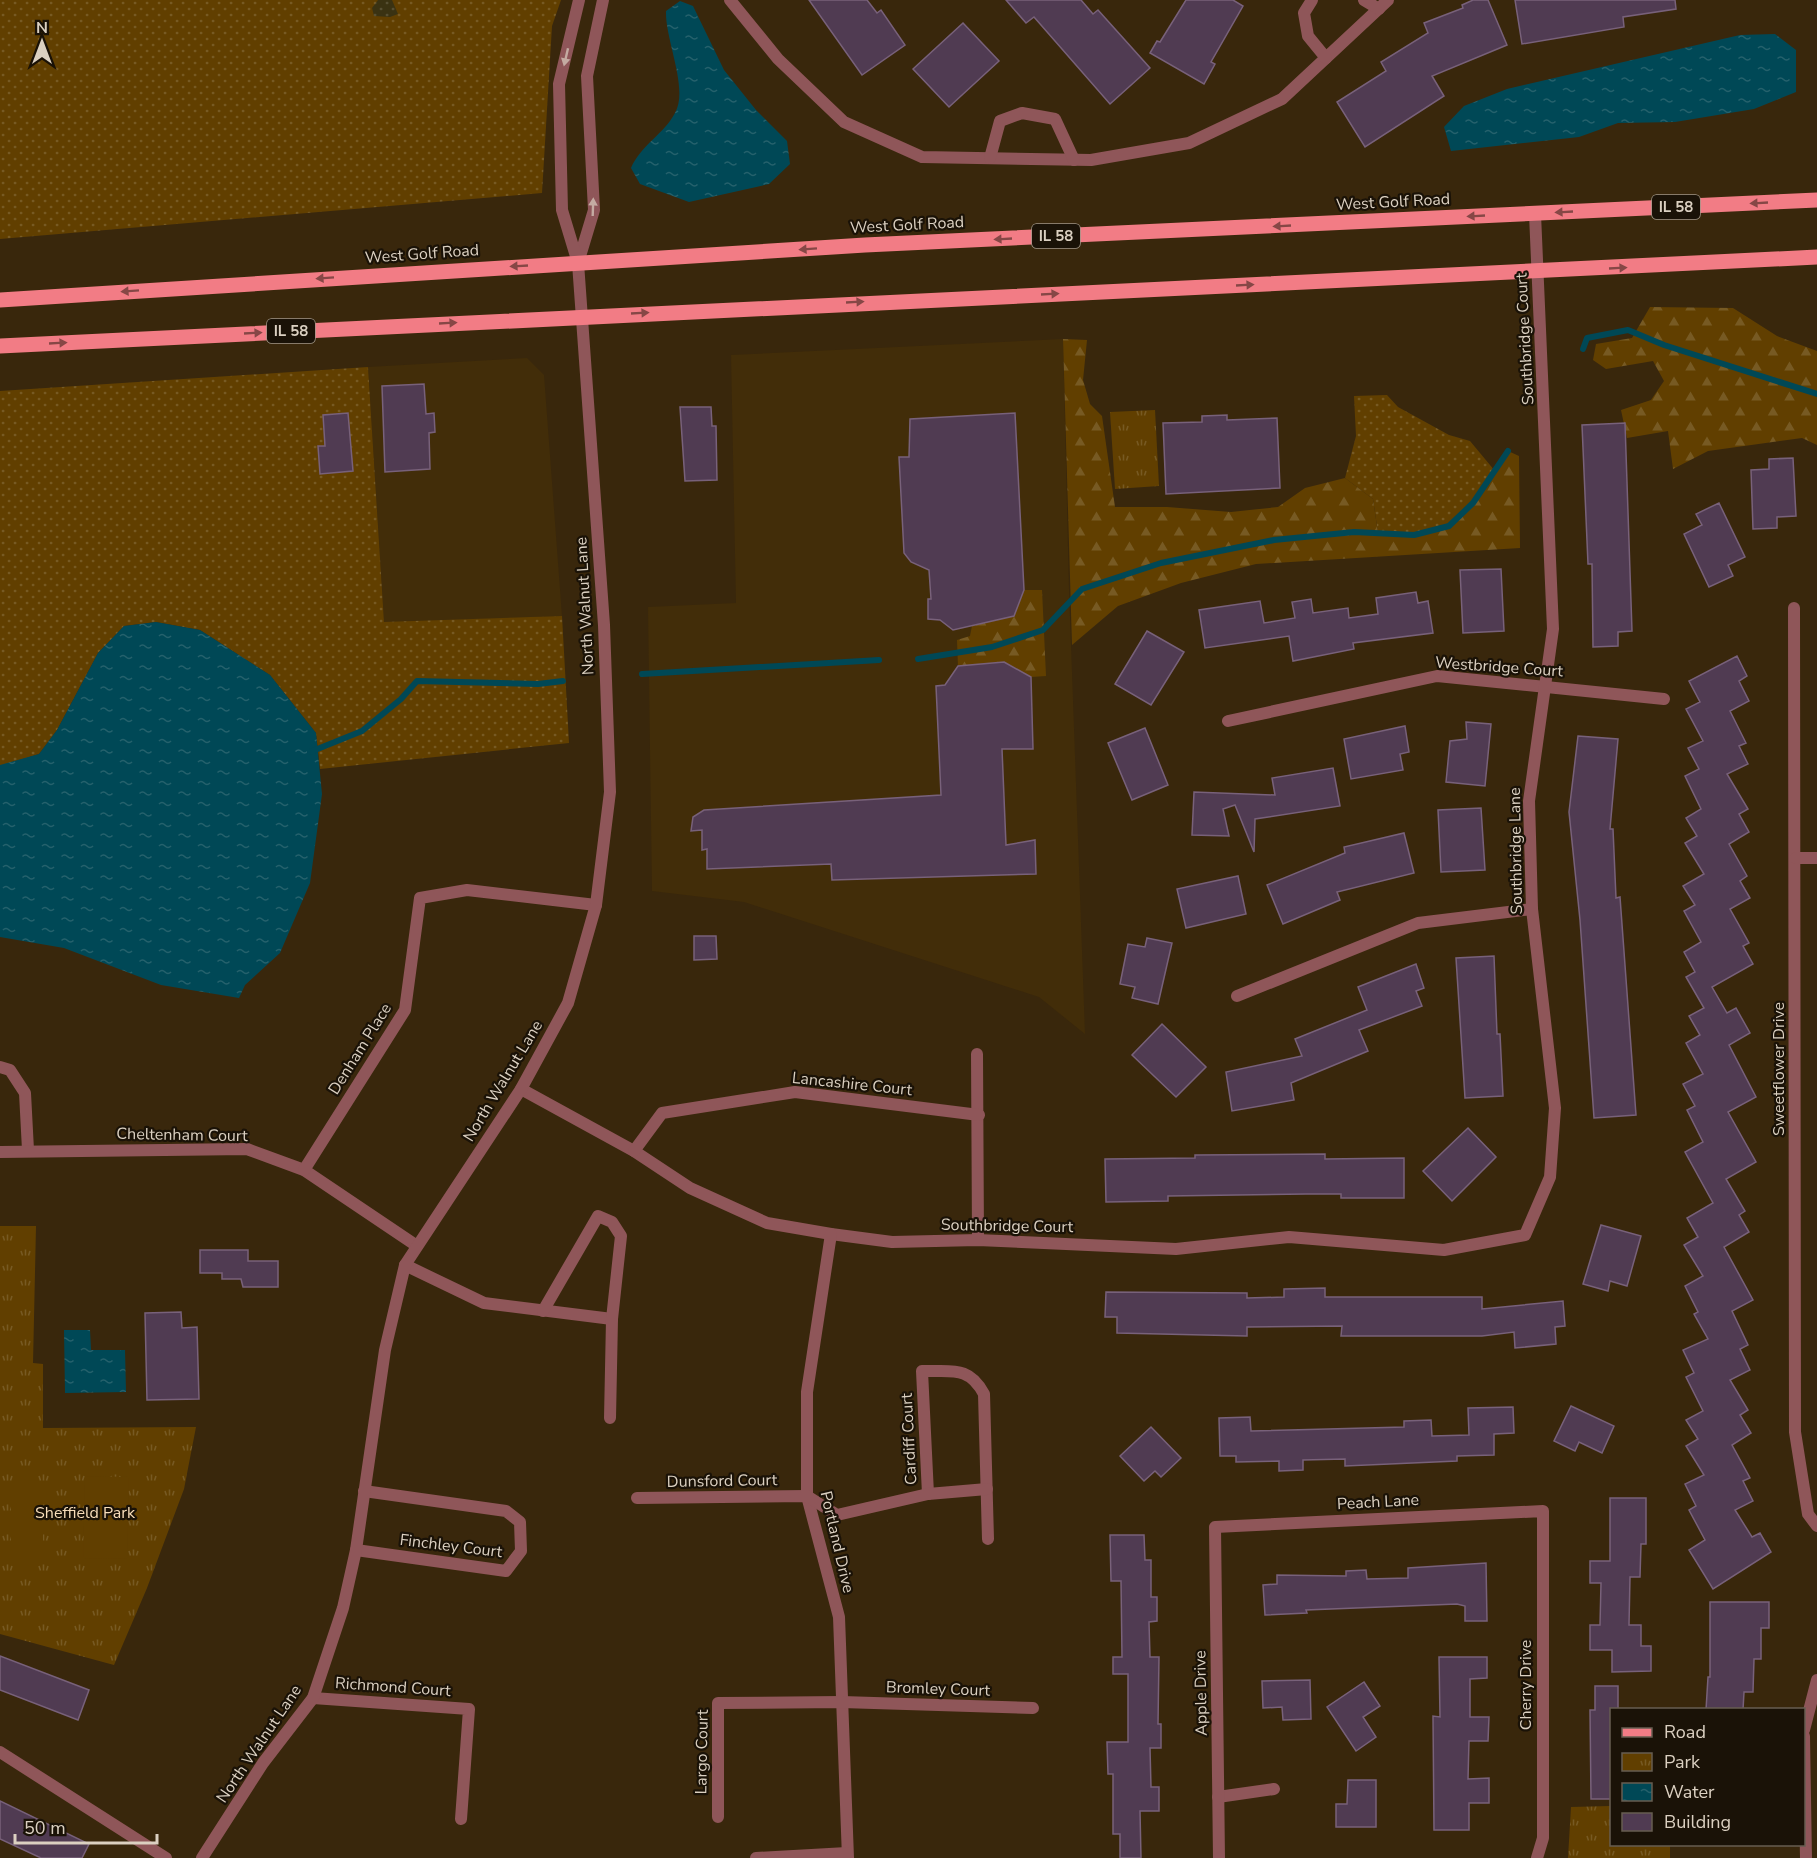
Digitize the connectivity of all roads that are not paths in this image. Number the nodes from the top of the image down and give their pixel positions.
1 (579, 0) edge
2 (603, 0) edge
3 (730, 0) edge
4 (1312, 0) edge
5 (1364, 0) edge
6 (1383, 4) edge
7 (1326, 58) junction
8 (990, 158) junction
9 (1074, 160) junction
10 (1817, 200) edge
11 (1535, 214) junction
12 (1817, 257) edge
13 (578, 263) junction
14 (1538, 272) junction
15 (0, 300) edge
16 (581, 316) junction
17 (0, 346) edge
18 (1547, 462) joint
19 (1794, 608) dead end
20 (1545, 686) junction
21 (1664, 699) dead end
22 (1228, 721) dead end
23 (1796, 858) junction
24 (1817, 858) edge
25 (596, 905) junction
26 (1532, 909) junction
27 (1237, 996) dead end
28 (977, 1054) dead end
29 (0, 1067) edge
30 (521, 1089) junction
31 (979, 1115) junction
32 (28, 1150) junction
33 (634, 1151) junction
34 (0, 1152) edge
35 (304, 1170) junction
36 (831, 1234) junction
37 (1525, 1235) joint
38 (978, 1240) junction
39 (417, 1246) junction
40 (405, 1265) junction
41 (543, 1311) junction
42 (612, 1319) junction
43 (610, 1418) dead end
44 (987, 1489) junction
45 (364, 1491) junction
46 (928, 1494) junction
47 (807, 1496) junction
48 (637, 1498) dead end
49 (1543, 1511) joint
50 (1817, 1526) edge
51 (1215, 1527) joint
52 (988, 1539) dead end
53 (356, 1550) junction
54 (1817, 1680) edge
55 (313, 1698) junction
56 (842, 1702) junction
57 (1033, 1708) dead end
58 (1805, 1723) edge
59 (0, 1752) edge
60 (1805, 1752) edge
61 (1274, 1789) dead end
62 (1218, 1797) junction
63 (1812, 1810) edge
64 (718, 1816) dead end
65 (461, 1819) dead end
66 (848, 1855) edge
67 (166, 1858) edge
68 (202, 1858) edge
69 (756, 1858) edge
70 (1219, 1858) edge
71 (1537, 1858) edge
72 (1806, 1858) edge

1 -> 13 street
13 -> 2 street
3 - 8 street
4 - 7 street
5 - 6 street
6 - 7 street
7 - 9 street
8 - 9 street
8 - 9 street
10 -> 11 main road, West Golf Road / IL 58
11 -> 13 main road, West Golf Road / IL 58
11 - 14 street, Southbridge Court
14 -> 12 main road, IL 58
13 -> 15 main road, West Golf Road / IL 58
13 - 16 street, North Walnut Lane
16 -> 14 main road, IL 58
14 - 18 street, Southbridge Court
17 -> 16 main road, IL 58
16 - 25 street, North Walnut Lane
18 - 20 street, Southbridge Lane
19 - 23 street, Sweetflower Drive
20 - 21 street, Westbridge Court
20 - 22 street, Westbridge Court
20 - 26 street, Southbridge Lane
23 - 24 street
23 - 50 street, Sweetflower Drive
25 - 30 street, North Walnut Lane
25 - 35 street, Denham Place
26 - 27 street
26 - 37 street, Southbridge Lane
28 - 31 street
29 - 32 street
30 - 33 street, Southbridge Court
30 - 39 street, North Walnut Lane
31 - 33 street, Lancashire Court
31 - 38 street
32 - 34 street, Cheltenham Court
32 - 35 street, Cheltenham Court
33 - 36 street, Southbridge Court
35 - 39 street, Cheltenham Court
36 - 38 street, Southbridge Court
36 - 47 street, Portland Drive
37 - 38 street, Southbridge Court
39 - 40 street, North Walnut Lane
40 - 41 street
40 - 45 street, North Walnut Lane
41 - 42 street
41 - 42 street
42 - 43 street
44 - 46 street, Cardiff Court
44 - 46 street, Cardiff Court
44 - 52 street, Cardiff Court
45 - 53 street, North Walnut Lane
45 - 53 street, Finchley Court
46 - 47 street, Cardiff Court
47 - 48 street, Dunsford Court
47 - 56 street, Portland Drive
49 - 51 street, Peach Lane
49 - 71 street, Cherry Drive
51 - 62 street, Apple Drive
53 - 55 street, North Walnut Lane
54 - 58 street
55 - 65 street, Richmond Court
55 - 68 street, North Walnut Lane
56 - 57 street, Bromley Court
56 - 64 street, Largo Court
56 - 66 street, Portland Drive
59 - 67 street
60 - 63 street
61 - 62 street
62 - 70 street, Apple Drive
63 - 72 street
66 - 69 street

